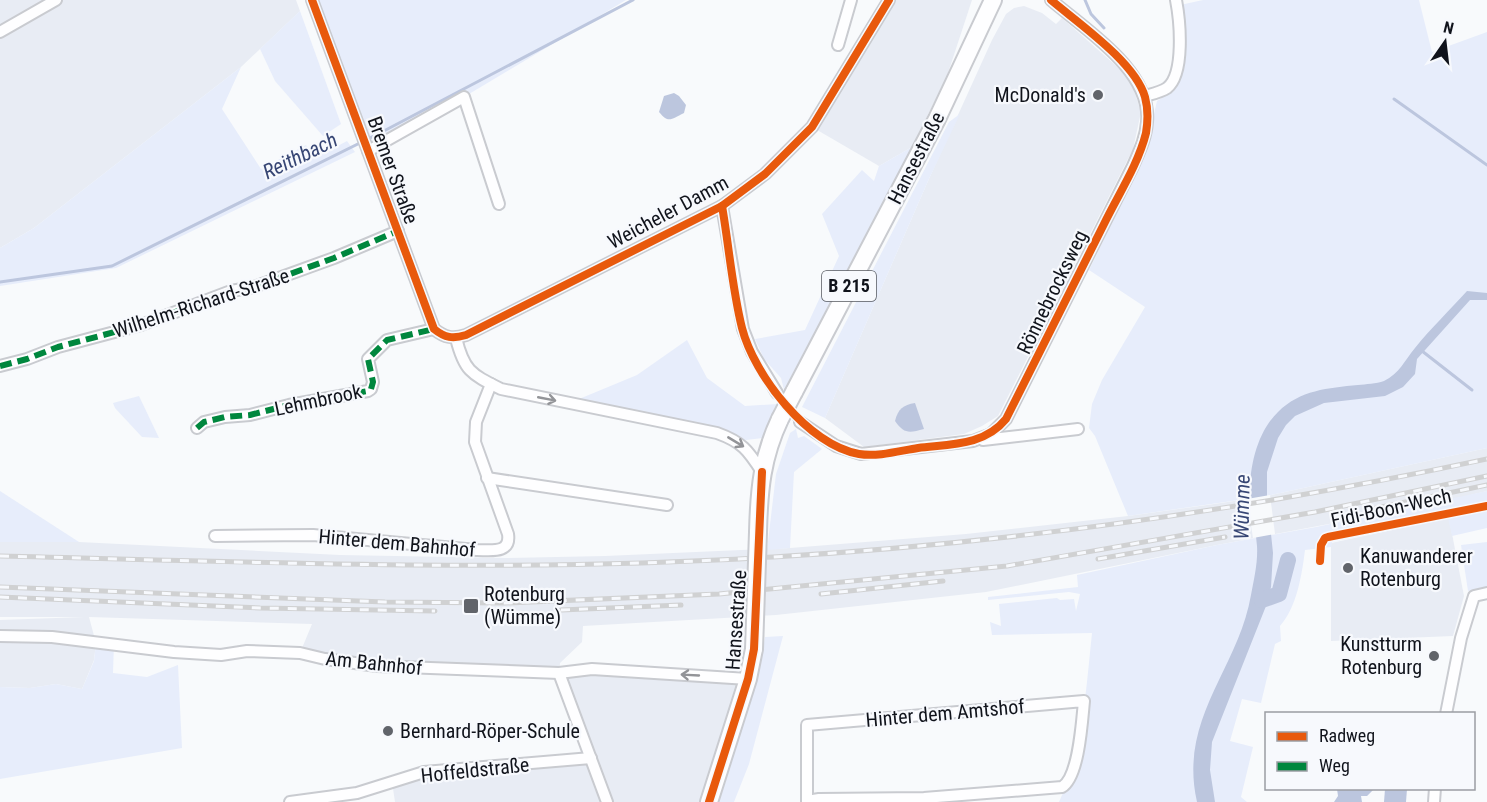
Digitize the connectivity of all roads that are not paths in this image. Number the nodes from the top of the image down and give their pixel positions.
1 (56, 0) edge
2 (312, 0) edge
3 (851, 0) edge
4 (889, 0) edge
5 (980, 0) edge
6 (993, 0) edge
7 (1051, 0) edge
8 (1176, 0) edge
9 (0, 32) edge
10 (838, 45) dead end
11 (965, 57) junction
12 (1145, 96) junction
13 (367, 149) junction
14 (499, 204) dead end
15 (722, 206) junction
16 (398, 231) junction
17 (434, 329) junction
18 (456, 338) junction
19 (0, 366) edge
20 (491, 384) junction
21 (785, 393) junction
22 (800, 422) tunnel mouth
23 (197, 428) dead end
24 (1078, 429) dead end
25 (973, 441) junction
26 (762, 472) junction
27 (487, 478) junction
28 (667, 505) dead end
29 (215, 536) dead end
30 (1487, 593) edge
31 (0, 636) edge
32 (559, 673) junction
33 (748, 679) junction
34 (1446, 712) edge
35 (591, 758) junction
36 (358, 798) edge
37 (290, 802) edge
38 (607, 802) edge
39 (710, 802) edge
40 (807, 802) edge

1 - 9 street
2 - 13 street, Bremer Straße
3 - 10 street
4 - 15 street, Weicheler Damm
5 - 11 main road, Hansestraße / B 215
6 - 11 main road, Hansestraße / B 215
7 - 12 street, Rönnebrocksweg
8 - 12 street
11 - 21 main road, Hansestraße / B 215
12 - 25 street, Rönnebrocksweg
13 - 14 street
13 - 16 street, Bremer Straße
15 - 18 street, Weicheler Damm
15 - 21 street
16 - 17 street, Bremer Straße
16 - 19 street, Wilhelm-Richard-Straße
17 - 18 street
17 - 23 street, Lehmbrook
18 - 20 street
20 -> 26 street
20 - 27 street, Hinter dem Bahnhof
21 - 26 main road, Hansestraße / B 215, bridge
22 - 25 street, Rönnebrocksweg
24 - 25 street, Rönnebrocksweg
26 - 33 main road, Hansestraße / B 215, bridge
27 - 28 street
27 - 29 street, Hinter dem Bahnhof
30 - 34 street
31 - 32 street, Am Bahnhof
33 -> 32 street, Am Bahnhof
32 - 35 street
33 - 39 main road, Hansestraße / B 215
35 - 36 street, Hoffeldstraße
35 - 38 street
36 - 37 street, Hoffeldstraße
40 - 40 street, Hinter dem Amtshof

